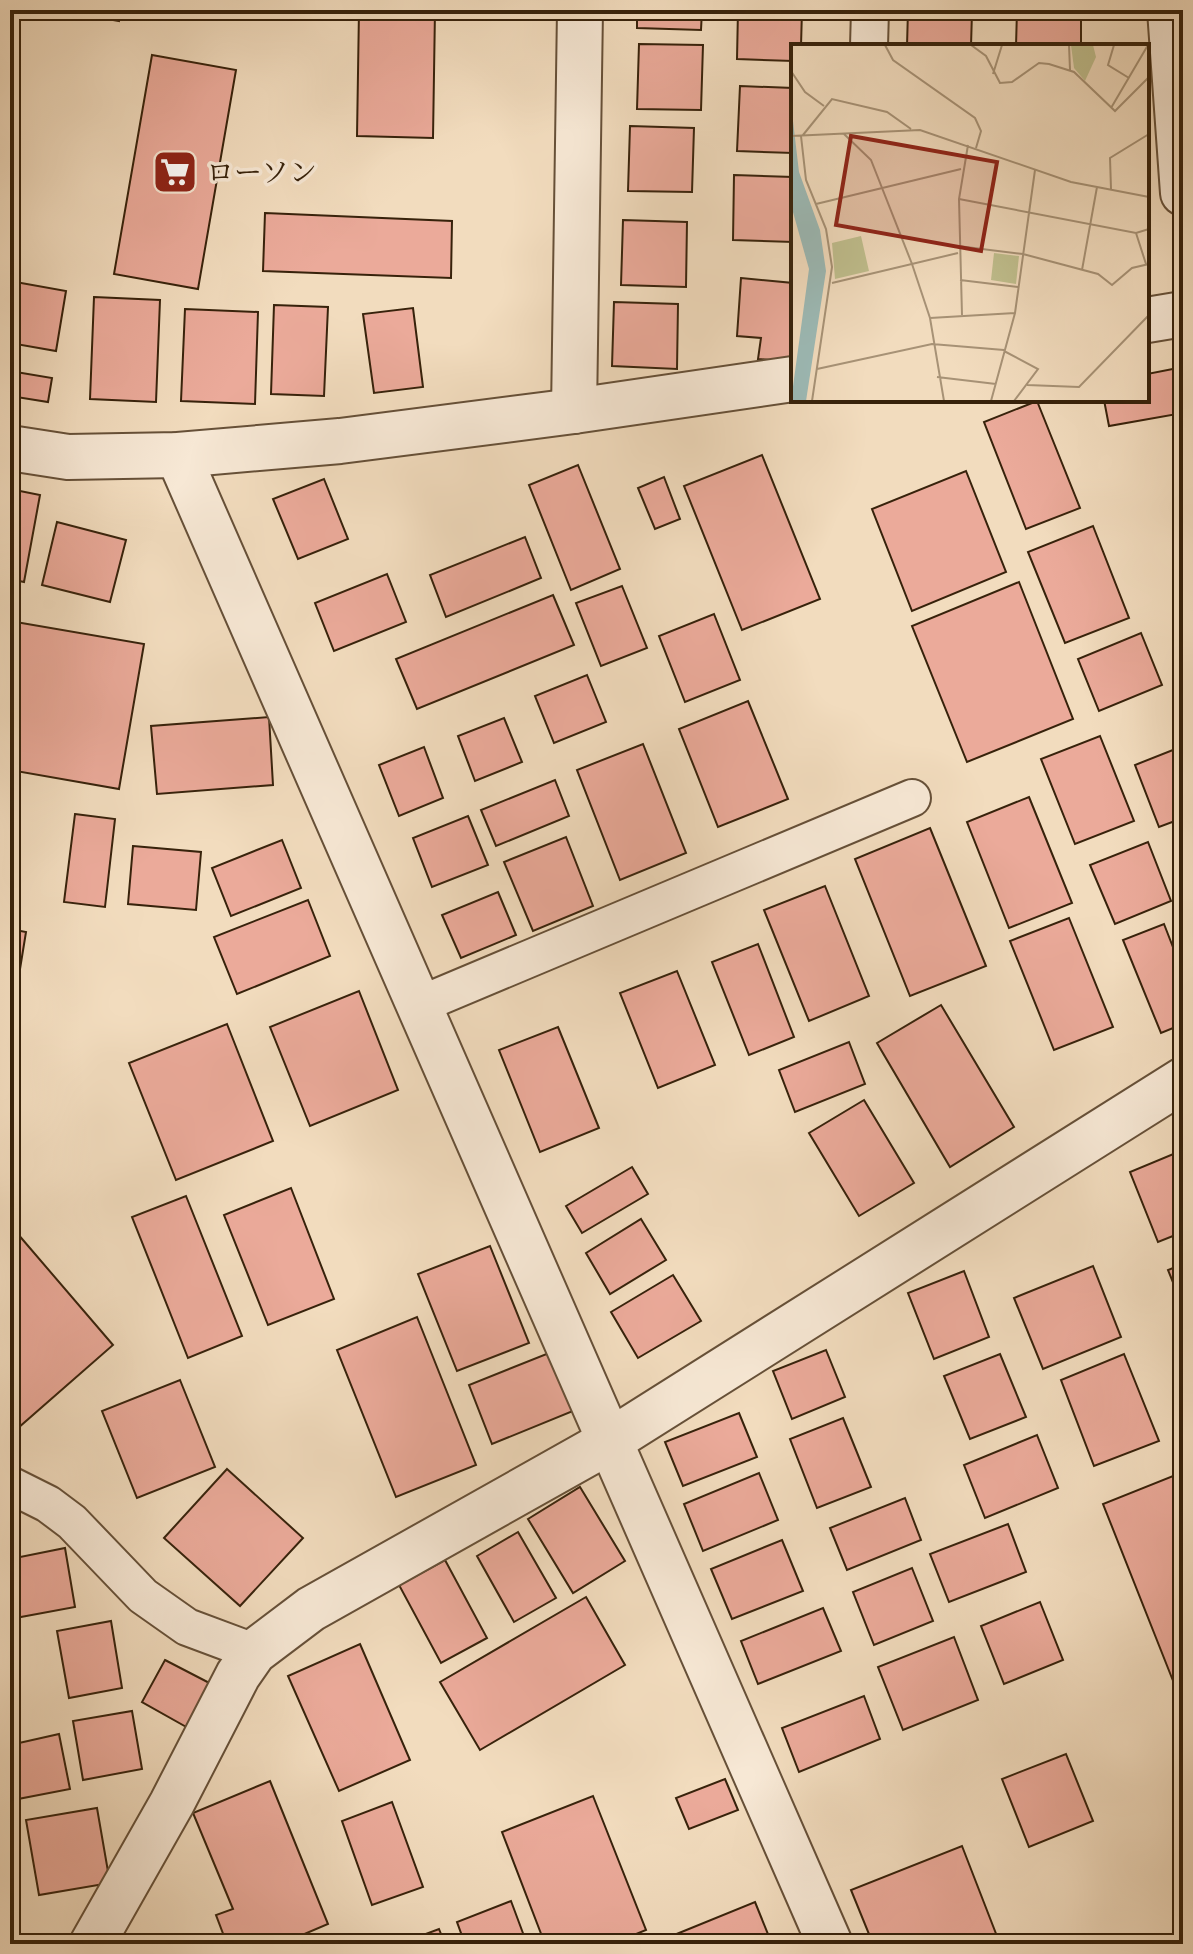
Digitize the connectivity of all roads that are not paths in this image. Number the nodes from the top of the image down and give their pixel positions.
1 (580, 10) edge
2 (870, 10) edge
3 (1170, 10) edge
4 (869, 44) edge
5 (1183, 193) edge
6 (1183, 314) edge
7 (1149, 320) edge
8 (791, 379) edge
9 (574, 411) junction
10 (10, 448) edge
11 (178, 455) junction
12 (912, 798) dead end
13 (419, 1005) junction
14 (1183, 1080) edge
15 (610, 1441) junction
16 (10, 1485) edge
17 (254, 1652) junction
18 (92, 1944) edge
19 (830, 1944) edge

1 - 9 street
2 - 4 lane
3 - 5 street
6 - 7 street
8 - 9 street
9 - 11 street
10 - 11 street
11 - 13 street
12 - 13 lane
13 - 15 street
14 - 15 street
15 - 17 street
15 - 19 street
16 - 17 lane
17 - 18 street

